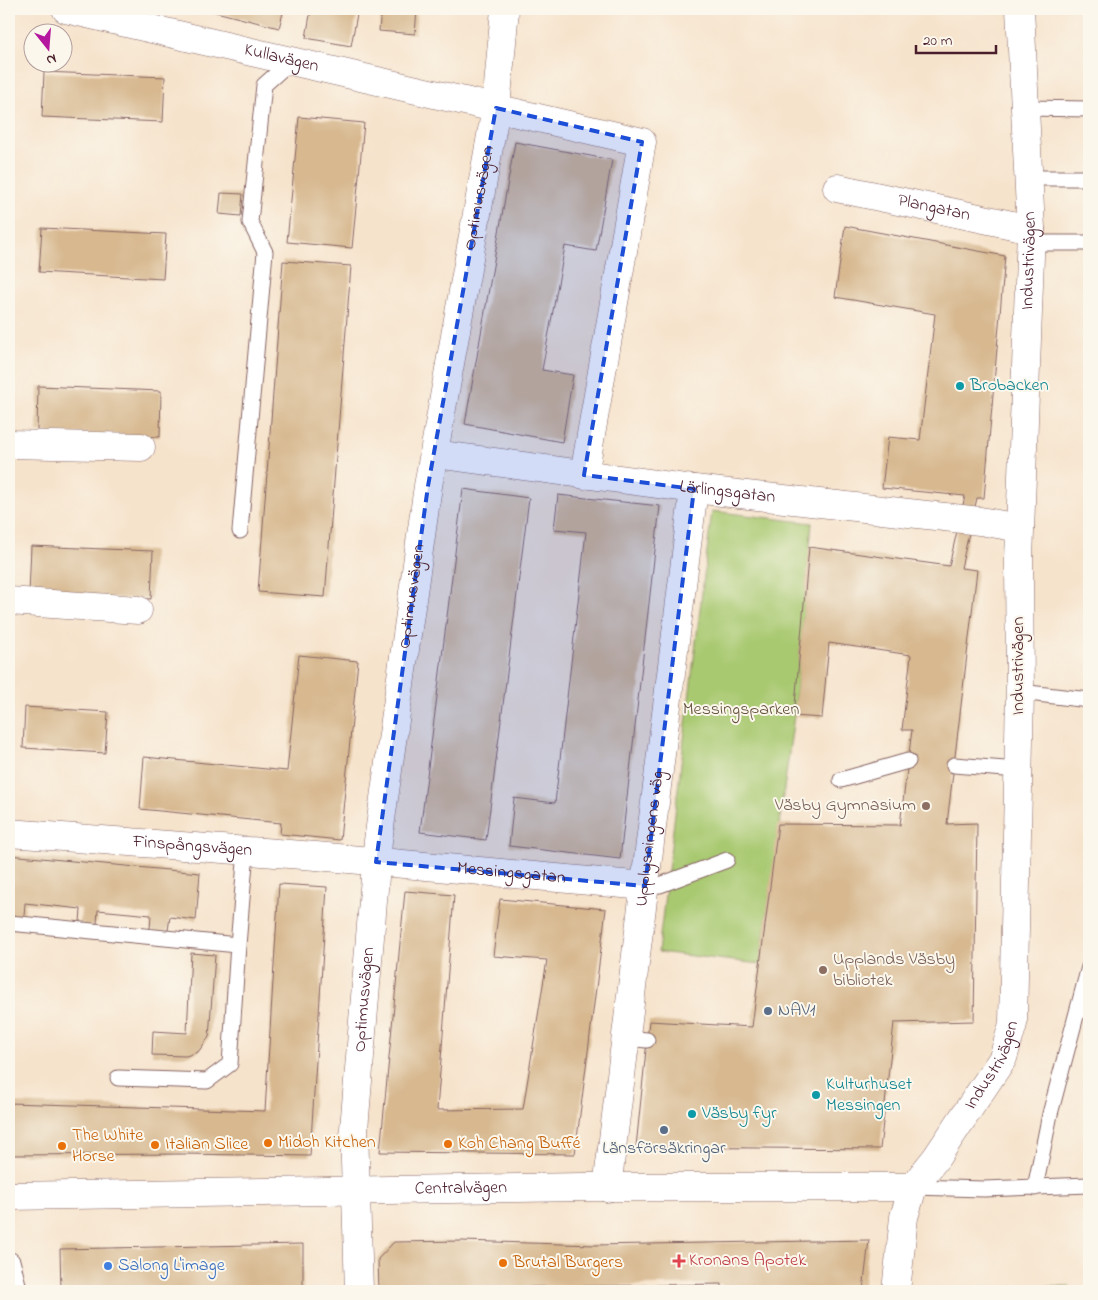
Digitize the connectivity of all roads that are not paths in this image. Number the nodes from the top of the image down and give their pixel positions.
1 (66, 9) edge
2 (505, 9) edge
3 (1020, 9) edge
4 (291, 61) junction
5 (496, 108) junction
6 (1025, 108) junction
7 (1089, 109) edge
8 (1028, 178) junction
9 (1089, 178) edge
10 (837, 188) dead end
11 (1030, 236) junction
12 (1089, 243) edge
13 (9, 444) edge
14 (141, 447) dead end
15 (435, 454) junction
16 (584, 475) junction
17 (694, 489) junction
18 (1020, 528) junction
19 (240, 531) dead end
20 (9, 601) edge
21 (138, 610) dead end
22 (1020, 692) junction
23 (1089, 700) edge
24 (908, 761) dead end
25 (954, 766) dead end
26 (1018, 770) junction
27 (841, 780) dead end
28 (9, 833) edge
29 (246, 851) junction
30 (727, 860) dead end
31 (376, 862) junction
32 (645, 886) junction
33 (9, 923) edge
34 (238, 945) junction
35 (1089, 967) edge
36 (118, 1078) dead end
37 (1089, 1185) edge
38 (913, 1187) junction
39 (608, 1188) junction
40 (1036, 1188) junction
41 (356, 1190) junction
42 (9, 1196) edge
43 (9, 1263) edge
44 (16, 1291) edge
45 (359, 1291) edge
46 (896, 1291) edge

1 - 4 street, Kullavägen
2 - 5 street, Optimusvägen
3 - 6 street, Industrivägen
4 - 5 street, Kullavägen
4 - 19 lane
5 - 15 street, Optimusvägen
5 - 16 street
6 - 7 lane
6 - 8 street, Industrivägen
8 - 9 lane
8 - 11 street, Industrivägen
10 - 11 street, Plangatan
11 - 12 lane
11 - 18 street, Industrivägen
13 - 14 street
15 - 16 street, Lärlingsgatan
15 - 31 street, Optimusvägen
16 - 17 street, Lärlingsgatan
17 - 18 street, Lärlingsgatan
17 - 32 street, Upplysningens väg
18 - 22 street, Industrivägen
20 - 21 street
22 - 23 lane
22 - 26 street, Industrivägen
24 - 27 lane
25 - 26 lane
26 - 38 street, Industrivägen
28 - 29 street, Finspångsvägen
29 - 31 street, Finspångsvägen
29 - 34 lane
30 - 32 lane
31 - 32 street, Messingsgatan
31 - 41 street, Optimusvägen
32 - 39 street, Upplysningens väg
33 - 34 lane
34 - 36 lane
35 - 40 lane
37 - 40 lane
38 - 39 street, Centralvägen
38 - 40 lane
38 - 46 street, Industrivägen
39 - 41 street, Centralvägen
41 - 42 street, Centralvägen
41 - 45 street, Optimusvägen
43 - 44 street

